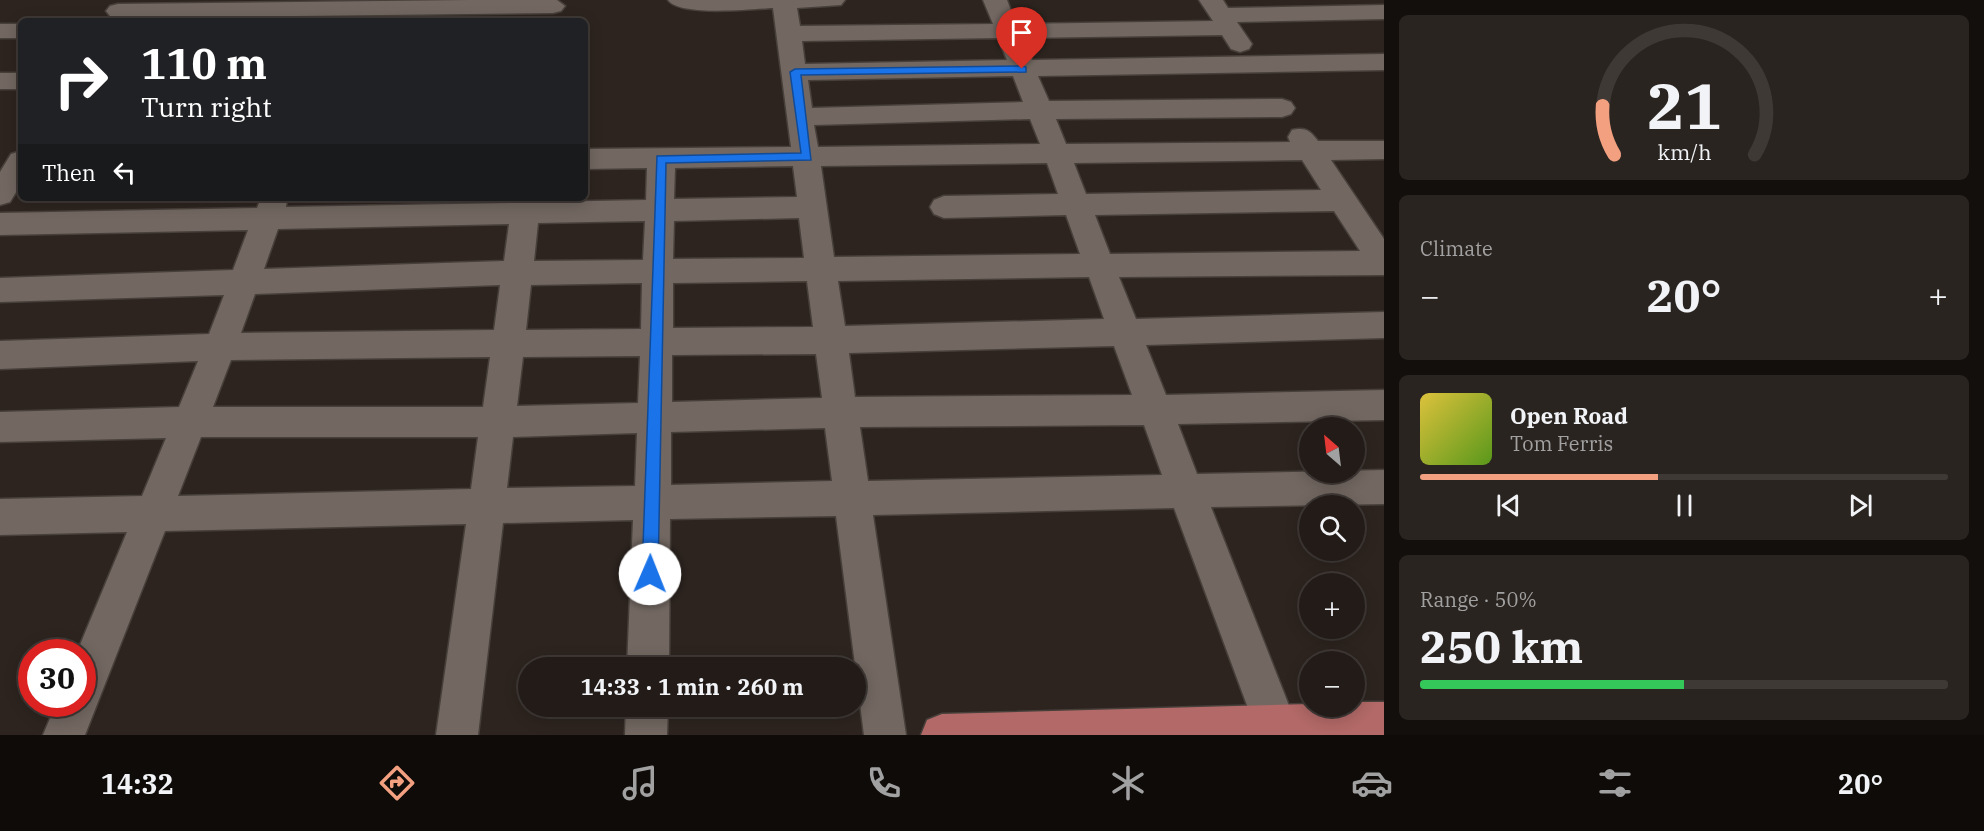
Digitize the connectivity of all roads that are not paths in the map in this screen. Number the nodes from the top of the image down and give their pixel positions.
1 (680, 0) edge
2 (784, 0) edge
3 (833, 0) edge
4 (995, 0) edge
5 (344, 9) edge
6 (552, 9) edge
7 (119, 11) edge
8 (1384, 12) edge
9 (1220, 14) edge
10 (0, 31) edge
11 (18, 31) edge
12 (1008, 32) junction
13 (789, 34) junction
14 (1384, 62) edge
15 (1253, 63) junction
16 (1022, 69) junction
17 (795, 72) junction
18 (0, 81) edge
19 (18, 81) edge
20 (1282, 108) junction
21 (1039, 110) junction
22 (802, 117) junction
23 (1384, 150) edge
24 (1310, 151) junction
25 (1057, 154) junction
26 (807, 157) junction
27 (588, 159) edge
28 (661, 159) junction
29 (15, 163) edge
30 (0, 195) edge
31 (1342, 200) junction
32 (526, 205) edge
33 (1077, 206) junction
34 (814, 207) junction
35 (944, 207) dead end
36 (271, 208) edge
37 (660, 209) junction
38 (0, 224) edge
39 (1372, 228) edge
40 (1384, 263) edge
41 (1099, 264) junction
42 (822, 267) junction
43 (658, 272) junction
44 (516, 273) junction
45 (245, 280) junction
46 (0, 290) edge
47 (1384, 325) edge
48 (1124, 330) junction
49 (656, 340) junction
50 (832, 340) junction
51 (508, 343) junction
52 (220, 347) junction
53 (0, 355) edge
54 (1384, 405) edge
55 (1155, 410) junction
56 (842, 412) junction
57 (654, 418) junction
58 (190, 422) junction
59 (498, 422) junction
60 (0, 427) edge
61 (1384, 488) edge
62 (1186, 491) junction
63 (854, 500) junction
64 (487, 504) junction
65 (652, 505) junction
66 (153, 514) junction
67 (0, 518) edge
68 (96, 655) edge
69 (648, 657) edge
70 (72, 717) edge
71 (647, 717) edge
72 (1384, 723) edge
73 (1276, 726) junction
74 (64, 735) edge
75 (457, 735) edge
76 (646, 735) edge
77 (885, 735) edge
78 (942, 735) edge

1 - 2 street
2 - 3 street
2 - 13 street
4 - 12 street
5 - 6 street
5 - 7 street
8 - 9 street
9 - 12 street
9 - 15 street
10 - 11 street
12 - 13 street
12 - 16 street
13 - 17 street
14 - 15 street
15 - 16 street
15 - 20 street
16 - 17 street
16 - 21 street
17 - 22 street
18 - 19 street
20 - 21 street
20 - 24 street
21 - 22 street
21 - 25 street
22 - 26 street
23 - 24 street
24 - 25 street
24 - 31 street
25 - 26 street
25 - 33 street
26 - 28 street
26 - 34 street
27 - 28 street
28 - 37 street
29 - 30 street
31 - 33 street
31 - 39 street
32 - 36 street
32 - 37 street
32 - 44 street
33 - 35 street
33 - 41 street
34 - 37 street
34 - 42 street
36 - 38 street
36 - 45 street
37 - 43 street
39 - 40 street
40 - 41 street
41 - 42 street
41 - 48 street
42 - 43 street
42 - 50 street
43 - 44 street
43 - 49 street
44 - 45 street
44 - 51 street
45 - 46 street
45 - 52 street
47 - 48 street
48 - 50 street
48 - 55 street
49 - 50 street
49 - 51 street
49 - 57 street
50 - 56 street
51 - 52 street
51 - 59 street
52 - 53 street
52 - 58 street
54 - 55 street
55 - 56 street
55 - 62 street
56 - 57 street
56 - 63 street
57 - 59 street
57 - 65 street
58 - 59 street
58 - 60 street
58 - 66 street
59 - 64 street
61 - 62 street
62 - 63 street
62 - 73 street
63 - 65 street
63 - 77 street
64 - 65 street
64 - 66 street
64 - 75 street
65 - 69 street
66 - 67 street
66 - 68 street
70 - 74 street
71 - 76 street
72 - 73 highway
73 - 78 highway

